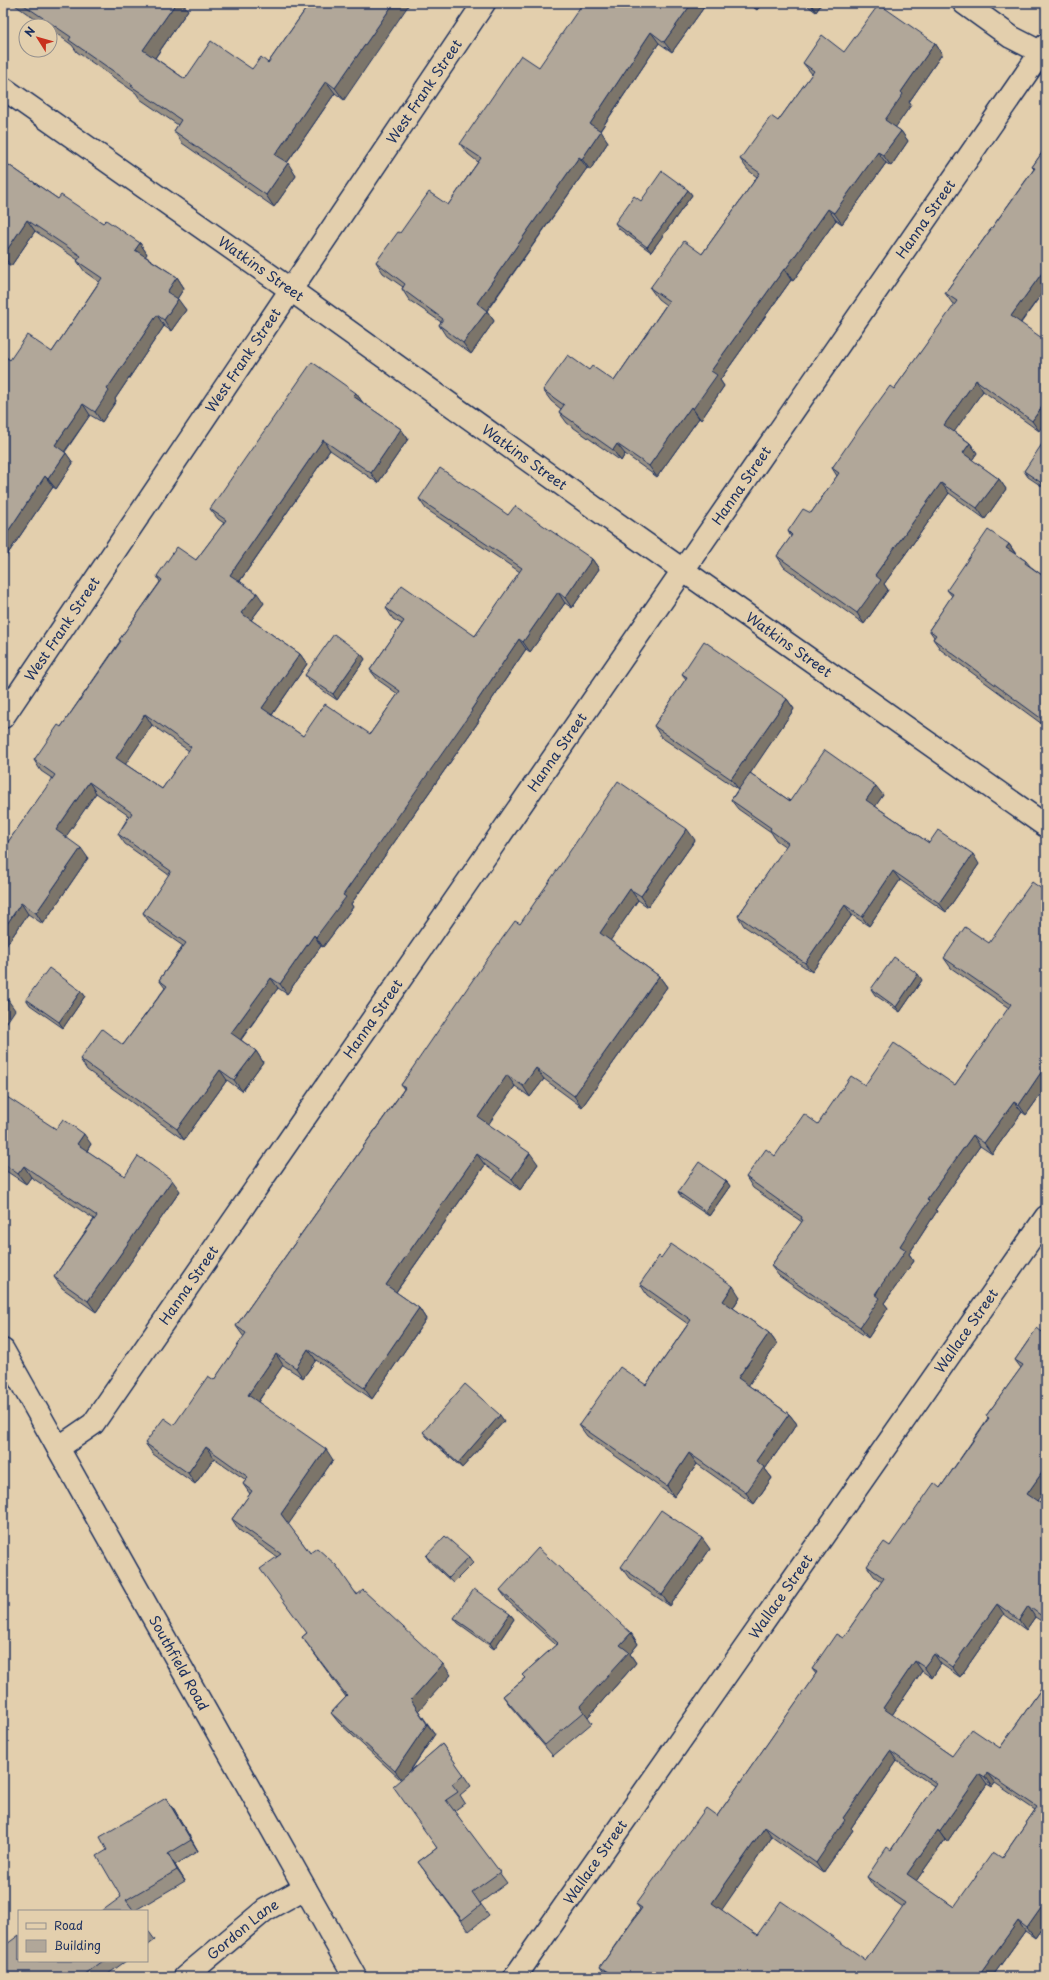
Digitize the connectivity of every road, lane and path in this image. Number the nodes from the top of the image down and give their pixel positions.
1 (484, 3) edge
2 (964, 3) edge
3 (1044, 50) edge
4 (3, 88) edge
5 (291, 290) junction
6 (684, 570) junction
7 (3, 717) edge
8 (1046, 826) edge
9 (1046, 1217) edge
10 (3, 1350) edge
11 (58, 1448) junction
12 (305, 1888) junction
13 (185, 1977) edge
14 (354, 1977) edge
15 (516, 1977) edge

1 - 5 street, West Frank Street
2 - 3 street
3 - 6 street, Hanna Street
4 - 5 street, Watkins Street
5 - 6 street, Watkins Street
5 - 7 street, West Frank Street
6 - 8 street, Watkins Street
6 - 11 street, Hanna Street
9 - 15 street, Wallace Street
10 - 11 street, Southfield Road
11 - 12 street, Southfield Road
12 - 13 street, Gordon Lane
12 - 14 street, Southfield Road

